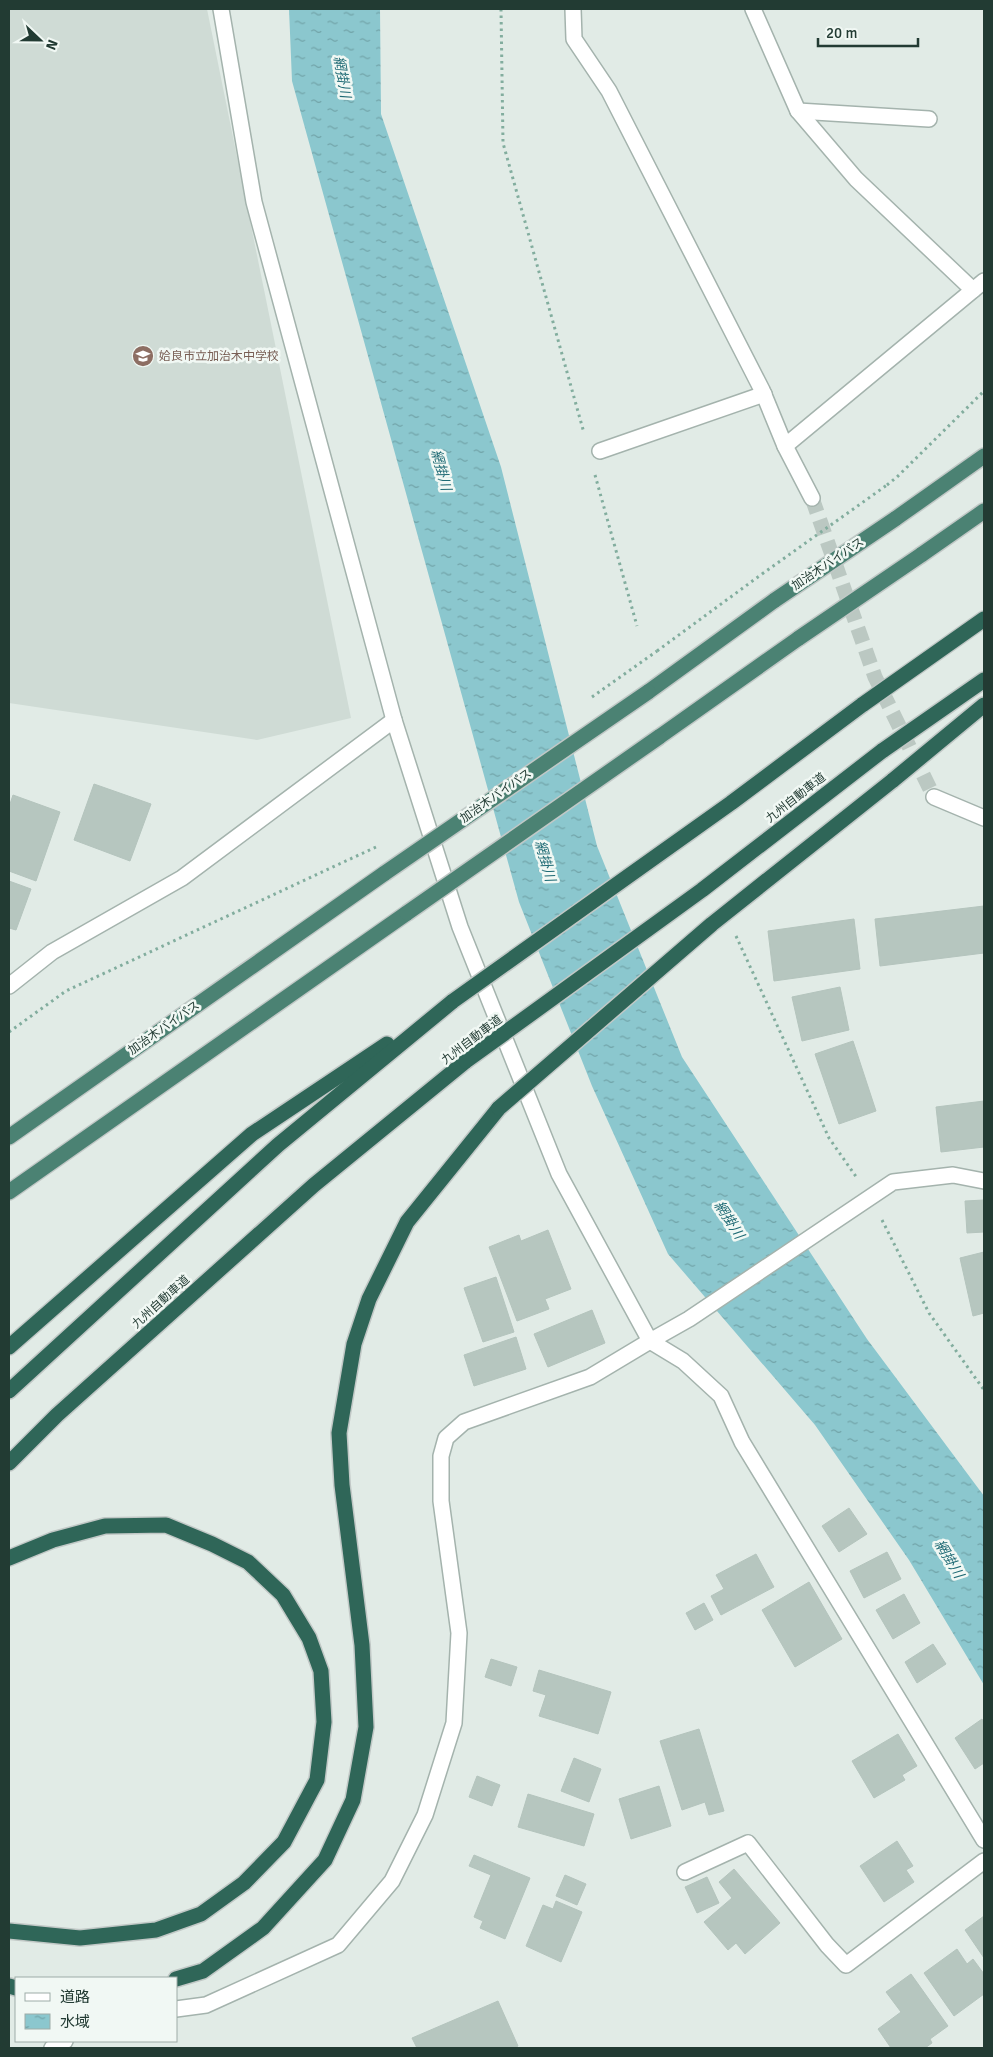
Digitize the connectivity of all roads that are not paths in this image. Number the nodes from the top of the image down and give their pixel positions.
1 (222, 9) edge
2 (573, 9) edge
3 (753, 9) edge
4 (798, 111) junction
5 (929, 119) dead end
6 (978, 286) edge
7 (764, 394) junction
8 (785, 446) junction
9 (600, 451) dead end
10 (984, 456) edge
11 (812, 498) tunnel mouth
12 (984, 511) edge
13 (984, 619) edge
14 (984, 680) edge
15 (984, 705) edge
16 (394, 720) junction
17 (934, 797) tunnel mouth
18 (984, 818) edge
19 (9, 986) edge
20 (453, 1001) junction
21 (9, 1137) edge
22 (984, 1181) edge
23 (9, 1192) edge
24 (650, 1341) junction
25 (9, 1347) edge
26 (9, 1391) edge
27 (9, 1463) edge
28 (9, 1558) edge
29 (984, 1840) edge
30 (984, 1860) edge
31 (685, 1872) dead end
32 (9, 1931) edge
33 (178, 1978) edge
34 (178, 2009) edge
35 (63, 2042) edge
36 (52, 2048) edge

1 - 16 street
2 - 7 street
3 - 4 street
4 - 5 street
4 - 6 street
6 - 8 street
7 - 8 street
7 - 9 street
8 - 11 street
10 - 21 highway, 加治木バイパス, bridge
12 - 23 highway, bridge
13 - 20 highway, bridge
14 - 27 highway, 九州自動車道, bridge
15 - 33 highway, bridge
16 - 19 street
16 - 24 street
17 - 18 street
20 - 25 highway
20 - 26 highway
22 - 24 street
24 - 29 street
24 - 34 street
28 - 32 highway
30 - 31 street
35 - 36 street

